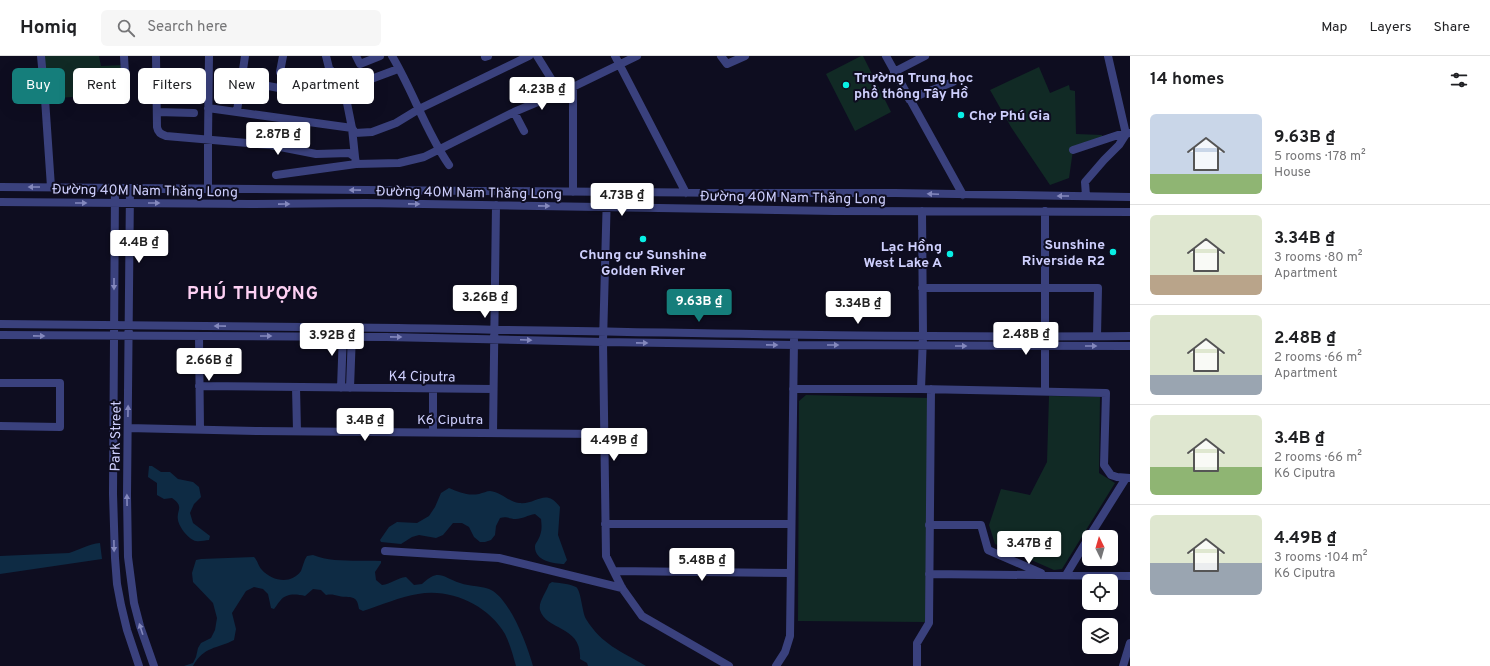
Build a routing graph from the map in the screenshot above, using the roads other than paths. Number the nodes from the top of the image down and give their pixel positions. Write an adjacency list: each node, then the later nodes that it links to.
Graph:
1 (41, 56): 51 (street)
2 (124, 56): 22 (street)
3 (156, 56): 38 (street)
4 (209, 56): 35 (street)
5 (245, 56): 23 (street)
6 (283, 56): 24 (street)
7 (326, 56): 25 (street)
8 (356, 56): 9 (street)
9 (380, 56)
10 (392, 56): 26 (street)
11 (529, 56): 20 (street)
12 (537, 56): 31 (street)
13 (614, 56): 21 (street)
14 (637, 56): 21 (street)
15 (721, 56): 16 (street)
16 (746, 56)
17 (886, 56): 27 (street)
18 (925, 56): 27 (street)
19 (1108, 56): 43 (street)
20 (519, 58): 36 (street)
21 (619, 64): 30 (street); 57 (street)
22 (125, 68)
23 (243, 68)
24 (281, 68)
25 (329, 68)
26 (398, 69): 28 (street); 36 (street)
27 (894, 72): 32 (street)
28 (374, 78)
29 (953, 82): 32 (street)
30 (573, 87): 31 (street); 55 (street)
31 (560, 93): 39 (street)
32 (909, 99): 58 (street)
33 (238, 104): 37 (street)
34 (347, 104): 41 (street)
35 (208, 108): 37 (street); 44 (street)
36 (419, 109): 41 (street); 45 (street)
37 (237, 111): 41 (street)
38 (157, 112): 40 (street); 44 (street)
39 (514, 112): 42 (street); 45 (street)
40 (194, 113)
41 (352, 128): 47 (street)
42 (524, 131)
43 (1128, 134): 46 (street); 60 (street)
44 (208, 139): 47 (street); 54 (street)
45 (438, 150): 47 (street); 48 (street)
46 (1072, 150)
47 (355, 161): 49 (street)
48 (449, 166)
49 (276, 175)
50 (0, 187): 51 (street, Đường 40M Nam Thăng Long, one-way to 50)
51 (51, 187): 52 (street, Đường 40M Nam Thăng Long)
52 (115, 188): 53 (street, Đường 40M Nam Thăng Long); 63 (street, Park Street)
53 (130, 188): 54 (street, Đường 40M Nam Thăng Long); 64 (street, Park Street)
54 (208, 188): 55 (street, Đường 40M Nam Thăng Long, one-way to 54)
55 (573, 192): 56 (street, Đường 40M Nam Thăng Long)
56 (607, 192): 57 (street, Đường 40M Nam Thăng Long); 66 (street)
57 (686, 193): 58 (street, Đường 40M Nam Thăng Long, one-way to 57)
58 (963, 195): 59 (street, Đường 40M Nam Thăng Long)
59 (1005, 195): 60 (street, Đường 40M Nam Thăng Long, one-way to 59); 68 (street)
60 (1086, 196): 61 (street, Đường 40M Nam Thăng Long)
61 (1130, 196)
62 (0, 202): 63 (street, Đường 40M Nam Thăng Long, one-way to 63)
63 (115, 203): 64 (street, Đường 40M Nam Thăng Long); 74 (street, Park Street, one-way to 74)
64 (130, 203): 65 (street, Đường 40M Nam Thăng Long, one-way to 65); 75 (street, Park Street)
65 (496, 205): 66 (street, Đường 40M Nam Thăng Long, one-way to 66); 78 (street)
66 (607, 207): 67 (street, Đường 40M Nam Thăng Long); 79 (street)
67 (922, 211): 68 (street, Đường 40M Nam Thăng Long); 71 (street)
68 (1005, 211): 69 (street, Đường 40M Nam Thăng Long)
69 (1045, 211): 70 (street, Đường 40M Nam Thăng Long); 72 (street)
70 (1130, 212)
71 (922, 288): 72 (street); 86 (street)
72 (1045, 288): 87 (street); 90 (street)
73 (0, 324): 74 (street)
74 (114, 325): 75 (street); 82 (street, Park Street)
75 (129, 325): 76 (street, one-way to 75); 89 (street, Park Street)
76 (343, 327): 77 (street); 84 (street)
77 (352, 327): 78 (street); 85 (street)
78 (495, 330): 79 (street); 91 (street)
79 (603, 332): 81 (street); 92 (street)
80 (0, 335): 82 (street, one-way to 82)
81 (794, 335): 86 (street); 93 (street)
82 (115, 336): 89 (street); 97 (street, Park Street)
83 (199, 336): 84 (street, one-way to 84); 89 (street); 100 (street)
84 (343, 336): 85 (street); 102 (street)
85 (352, 336): 91 (street, one-way to 91); 103 (street)
86 (922, 336): 90 (street); 94 (street)
87 (1097, 336): 88 (street); 90 (street)
88 (1130, 336)
89 (128, 337): 98 (street, Park Street)
90 (1045, 337): 95 (street)
91 (495, 339): 92 (street, one-way to 92); 105 (street)
92 (603, 342): 93 (street, one-way to 93); 116 (street)
93 (794, 345): 94 (street, one-way to 94); 106 (street)
94 (922, 346): 95 (street, one-way to 95); 107 (street)
95 (1045, 346): 96 (street, one-way to 96); 109 (street)
96 (1130, 346)
97 (115, 372): 98 (street); 132 (street, Park Street, one-way to 132)
98 (128, 372): 111 (street, Park Street, one-way to 98)
99 (0, 383): 110 (street)
100 (199, 386): 101 (street, K4 Ciputra); 112 (street)
101 (296, 387): 102 (street, K4 Ciputra); 113 (street)
102 (341, 388): 103 (street, K4 Ciputra)
103 (350, 388): 104 (street, K4 Ciputra)
104 (433, 389): 105 (street, K4 Ciputra); 114 (street)
105 (493, 389): 115 (street)
106 (793, 389): 107 (street); 119 (street)
107 (921, 389): 108 (street)
108 (931, 389): 109 (street); 120 (street)
109 (1045, 391): 117 (street)
110 (0, 426)
111 (128, 428): 112 (street, K6 Ciputra); 133 (street, Park Street, one-way to 111)
112 (200, 429): 113 (street, K6 Ciputra)
113 (297, 431): 114 (street, K6 Ciputra)
114 (433, 432): 115 (street, K6 Ciputra)
115 (493, 433): 116 (street, K6 Ciputra)
116 (604, 434): 118 (street)
117 (1128, 478): 121 (street)
118 (605, 524): 119 (street); 124 (street)
119 (791, 524): 125 (street)
120 (929, 525): 126 (street); 127 (street)
121 (1094, 530)
122 (1082, 549): 128 (street)
123 (385, 551): 130 (street)
124 (614, 571): 125 (street); 130 (street)
125 (790, 573): 135 (street)
126 (929, 574): 127 (street); 136 (street)
127 (1044, 575): 128 (street)
128 (1066, 575): 129 (street)
129 (1130, 576)
130 (622, 588): 134 (street)
131 (1130, 643): 137 (street)
132 (139, 666)
133 (154, 666)
134 (730, 666)
135 (776, 666)
136 (917, 666)
137 (1123, 666)

